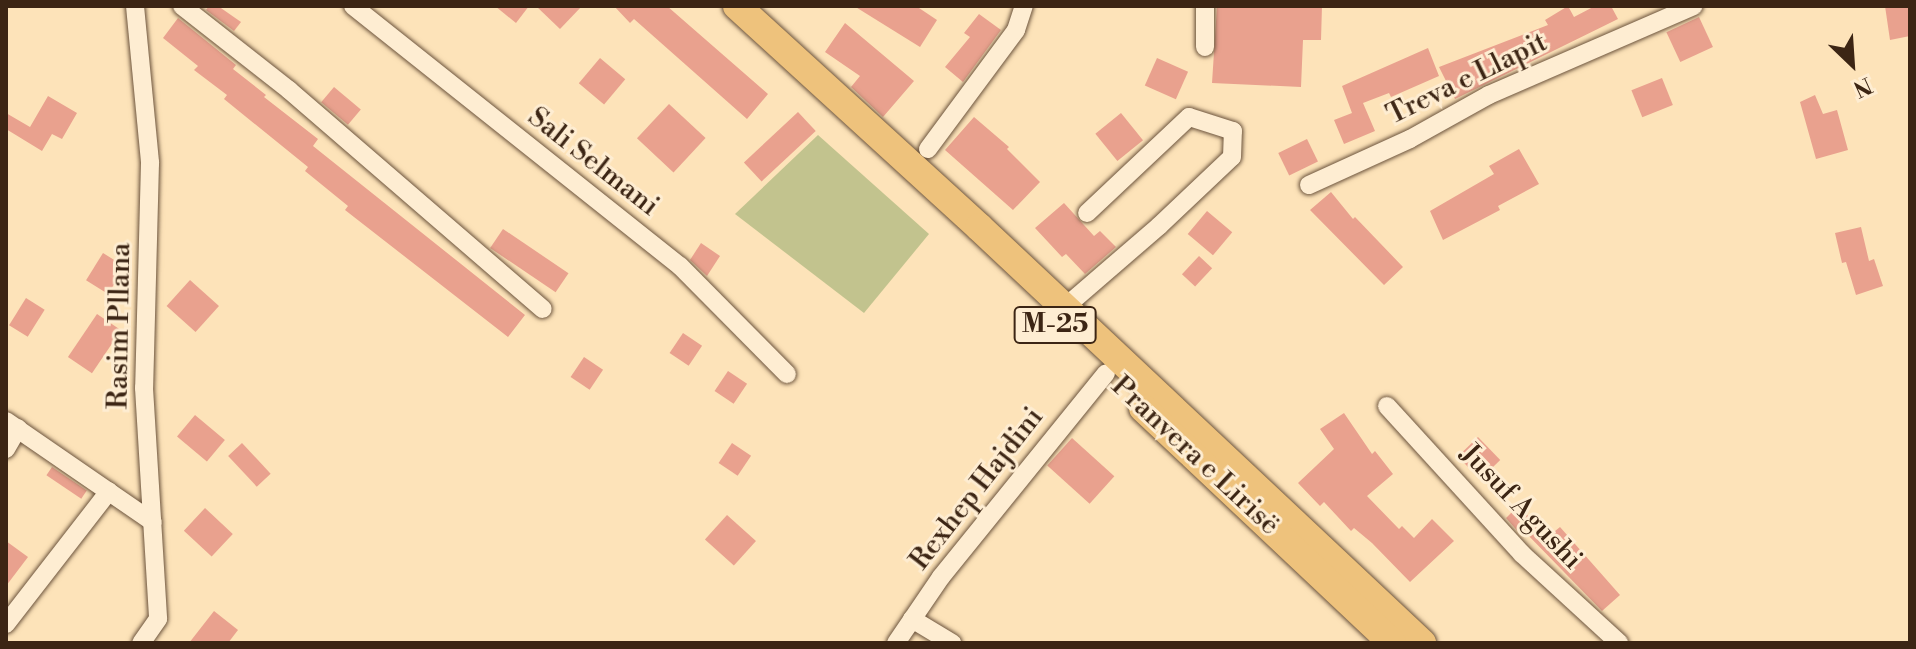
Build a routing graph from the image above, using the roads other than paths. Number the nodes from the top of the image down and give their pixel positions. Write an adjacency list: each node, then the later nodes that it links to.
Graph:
1 (182, 6): 14 (street)
2 (353, 6): 16 (street, Sali Selmani)
3 (718, 6): 15 (main road, Pranvera e Lirisë / M-25)
4 (737, 6): 13 (main road, Pranvera e Lirisë)
5 (1024, 6): 10 (street)
6 (1205, 6): 9 (street)
7 (1694, 6): 11 (street, Treva e Llapit)
8 (132, 7): 21 (street, Rasim Pllana)
9 (1205, 47)
10 (928, 149)
11 (1309, 185)
12 (1087, 213): 13 (street)
13 (1064, 308): 28 (main road, Pranvera e Lirisë)
14 (543, 309)
15 (1106, 373): 22 (street, Rexhep Hajdini); 27 (main road, Pranvera e Lirisë / M-25)
16 (787, 374)
17 (1387, 406): 29 (street, Jusuf Agushi)
18 (12, 425): 19 (street); 20 (street)
19 (6, 449)
20 (109, 491): 21 (street); 23 (street)
21 (153, 522): 24 (street, Rasim Pllana)
22 (912, 619): 25 (street, Rexhep Hajdini); 26 (street)
23 (6, 624)
24 (141, 643)
25 (896, 643)
26 (952, 643)
27 (1392, 643)
28 (1422, 643)
29 (1619, 643)

